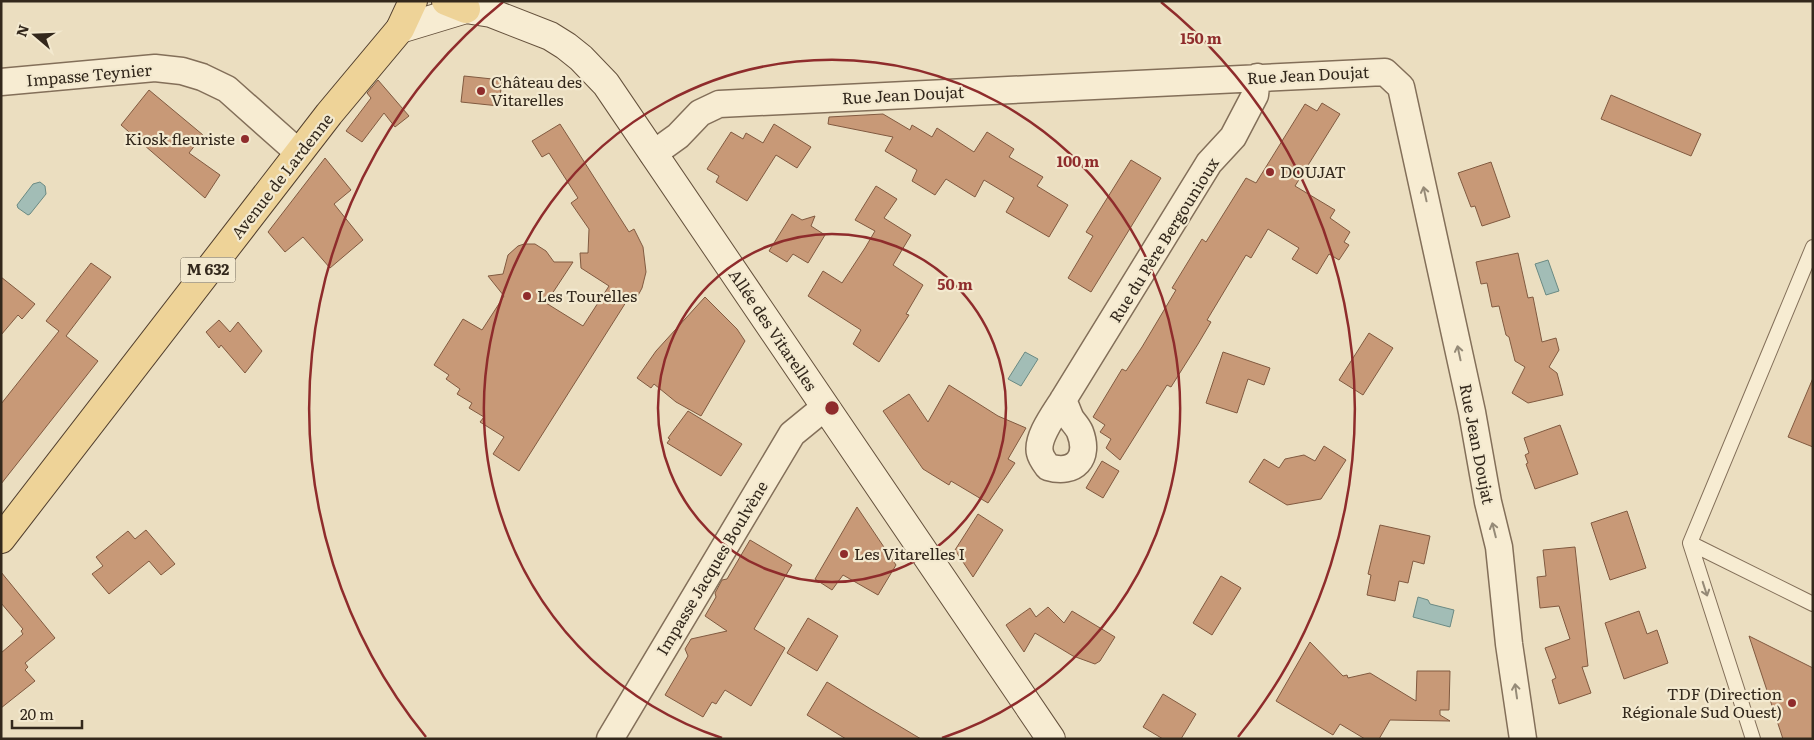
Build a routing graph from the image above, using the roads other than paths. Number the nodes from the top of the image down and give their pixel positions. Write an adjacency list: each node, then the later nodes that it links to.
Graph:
1 (413, 1): 3 (main road, Avenue de Lardenne)
2 (471, 6): 3 (main road, Allée des Vitarelles); 7 (main road, Allée des Vitarelles)
3 (400, 29): 6 (main road, Avenue de Lardenne / M 632)
4 (1256, 78): 7 (street, Rue Jean Doujat); 9 (street, Rue du Père Bergounioux); 16 (street, Rue Jean Doujat, one-way to 4)
5 (1, 82): 6 (street, Impasse Teynier)
6 (299, 153): 11 (main road, Avenue de Lardenne / M 632)
7 (653, 154): 10 (main road, Allée des Vitarelles)
8 (1813, 246): 12 (lane)
9 (1063, 400)
10 (825, 407): 14 (street, Impasse Jacques Boulvène); 15 (main road, Allée des Vitarelles)
11 (1, 539)
12 (1690, 543): 13 (lane); 17 (lane, one-way to 17)
13 (1813, 604)
14 (610, 739)
15 (1051, 739)
16 (1523, 739)
17 (1753, 739)

